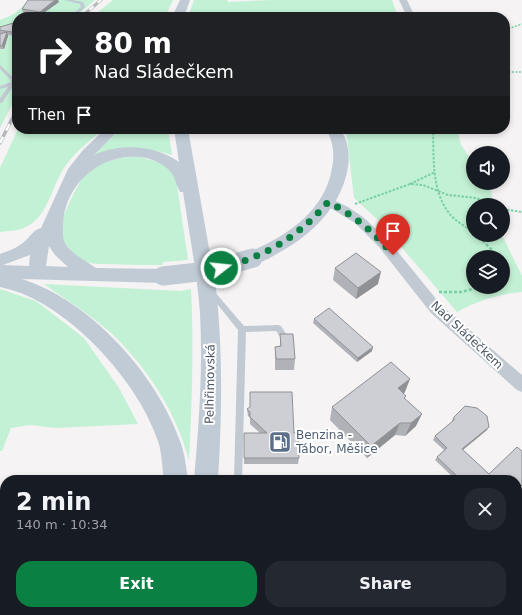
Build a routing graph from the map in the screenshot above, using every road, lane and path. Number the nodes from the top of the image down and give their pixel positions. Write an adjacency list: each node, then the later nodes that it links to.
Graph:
1 (66, 0): 4 (lane)
2 (403, 0): 7 (street)
3 (184, 1): 5 (main road); 6 (main road)
4 (78, 12)
5 (180, 12)
6 (183, 12)
7 (409, 12)
8 (522, 24): 9 (path)
9 (510, 28)
10 (0, 66): 13 (lane)
11 (510, 72): 12 (path)
12 (522, 72)
13 (12, 79)
14 (12, 82): 16 (lane)
15 (12, 85): 17 (lane)
16 (0, 88)
17 (0, 102)
18 (108, 134): 24 (main road)
19 (182, 134): 30 (main road)
20 (335, 134): 27 (main road)
21 (433, 134): 22 (path)
22 (435, 172): 23 (path); 25 (path)
23 (410, 184): 25 (path); 28 (path)
24 (68, 188): 30 (main road); 32 (main road)
25 (439, 192): 26 (path); 33 (path)
26 (476, 198)
27 (328, 202): 28 (street, Nad Sládečkem); 39 (main road, bridge)
28 (344, 210): 42 (street, Nad Sládečkem)
29 (510, 210): 31 (path)
30 (195, 212): 41 (main road, Pelhřimovská)
31 (522, 212)
32 (55, 216): 36 (main road); 38 (main road); 39 (main road)
33 (466, 226)
34 (484, 242): 35 (path)
35 (492, 250)
36 (0, 260)
37 (0, 272): 38 (main road)
38 (37, 273): 39 (main road)
39 (94, 275)
40 (0, 280): 47 (main road)
41 (207, 288): 44 (lane); 48 (main road, Pelhřimovská)
42 (420, 288): 43 (path); 46 (street, Nad Sládečkem)
43 (466, 290)
44 (242, 329): 45 (lane); 49 (lane)
45 (286, 338)
46 (522, 385)
47 (175, 475)
48 (206, 475)
49 (238, 475)

